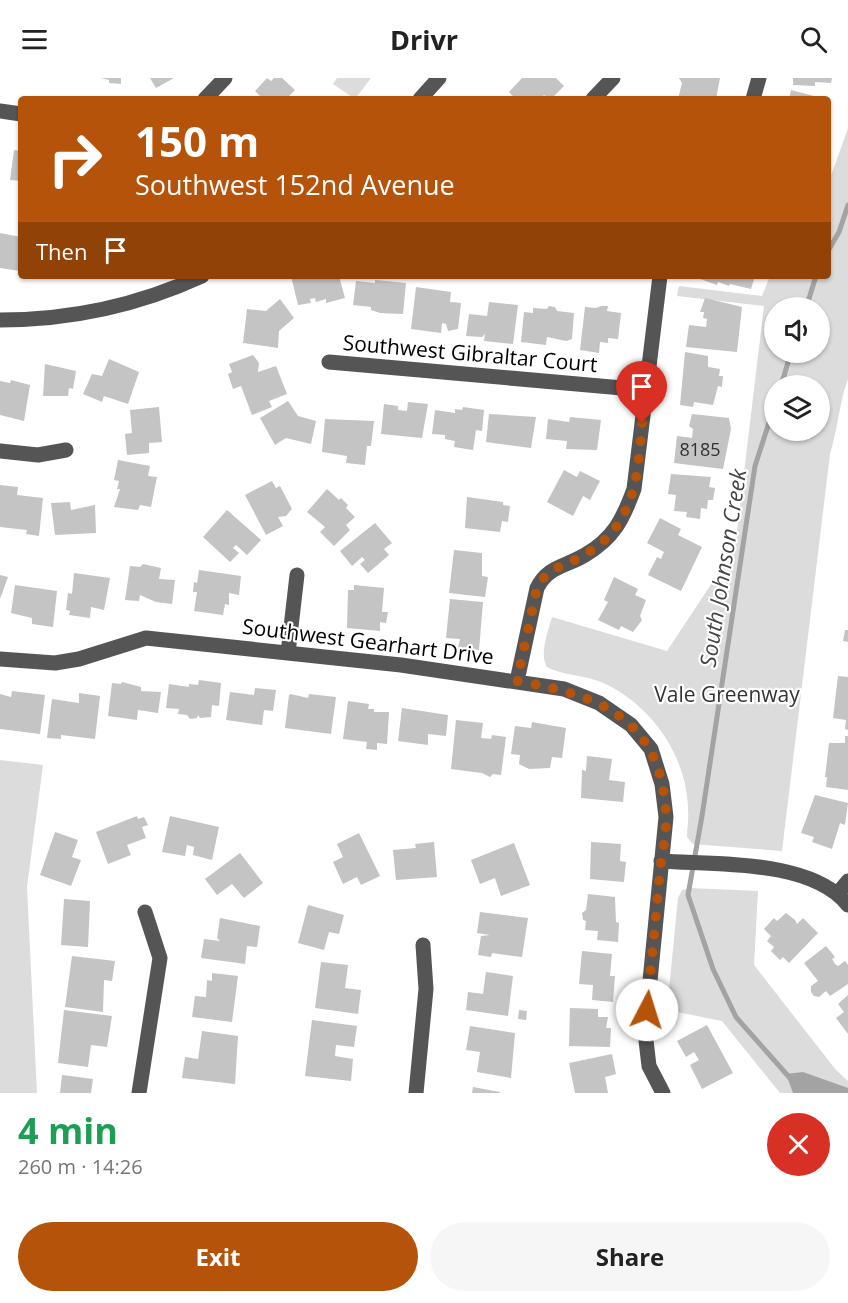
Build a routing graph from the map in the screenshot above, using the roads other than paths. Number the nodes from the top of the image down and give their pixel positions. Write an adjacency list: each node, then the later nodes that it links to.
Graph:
1 (225, 78): 5 (street)
2 (439, 78): 6 (street)
3 (613, 78): 7 (street)
4 (759, 78): 8 (street)
5 (207, 96)
6 (423, 96)
7 (596, 96)
8 (754, 96)
9 (0, 111): 10 (street)
10 (18, 114)
11 (194, 279): 13 (street)
12 (660, 279): 15 (street)
13 (0, 320)
14 (328, 362): 15 (street, Southwest Gibraltar Court)
15 (645, 390): 21 (street)
16 (66, 450): 17 (street)
17 (0, 451)
18 (297, 575): 19 (street)
19 (288, 653): 20 (street, Southwest Gearhart Drive); 21 (street, Southwest Gearhart Drive)
20 (0, 659)
21 (517, 681): 22 (street, Southwest Gearhart Drive)
22 (661, 861): 23 (street); 28 (street, Southwest Gearhart Drive)
23 (845, 893)
24 (145, 912): 26 (street)
25 (423, 945): 27 (street)
26 (139, 1093)
27 (416, 1093)
28 (663, 1093)

